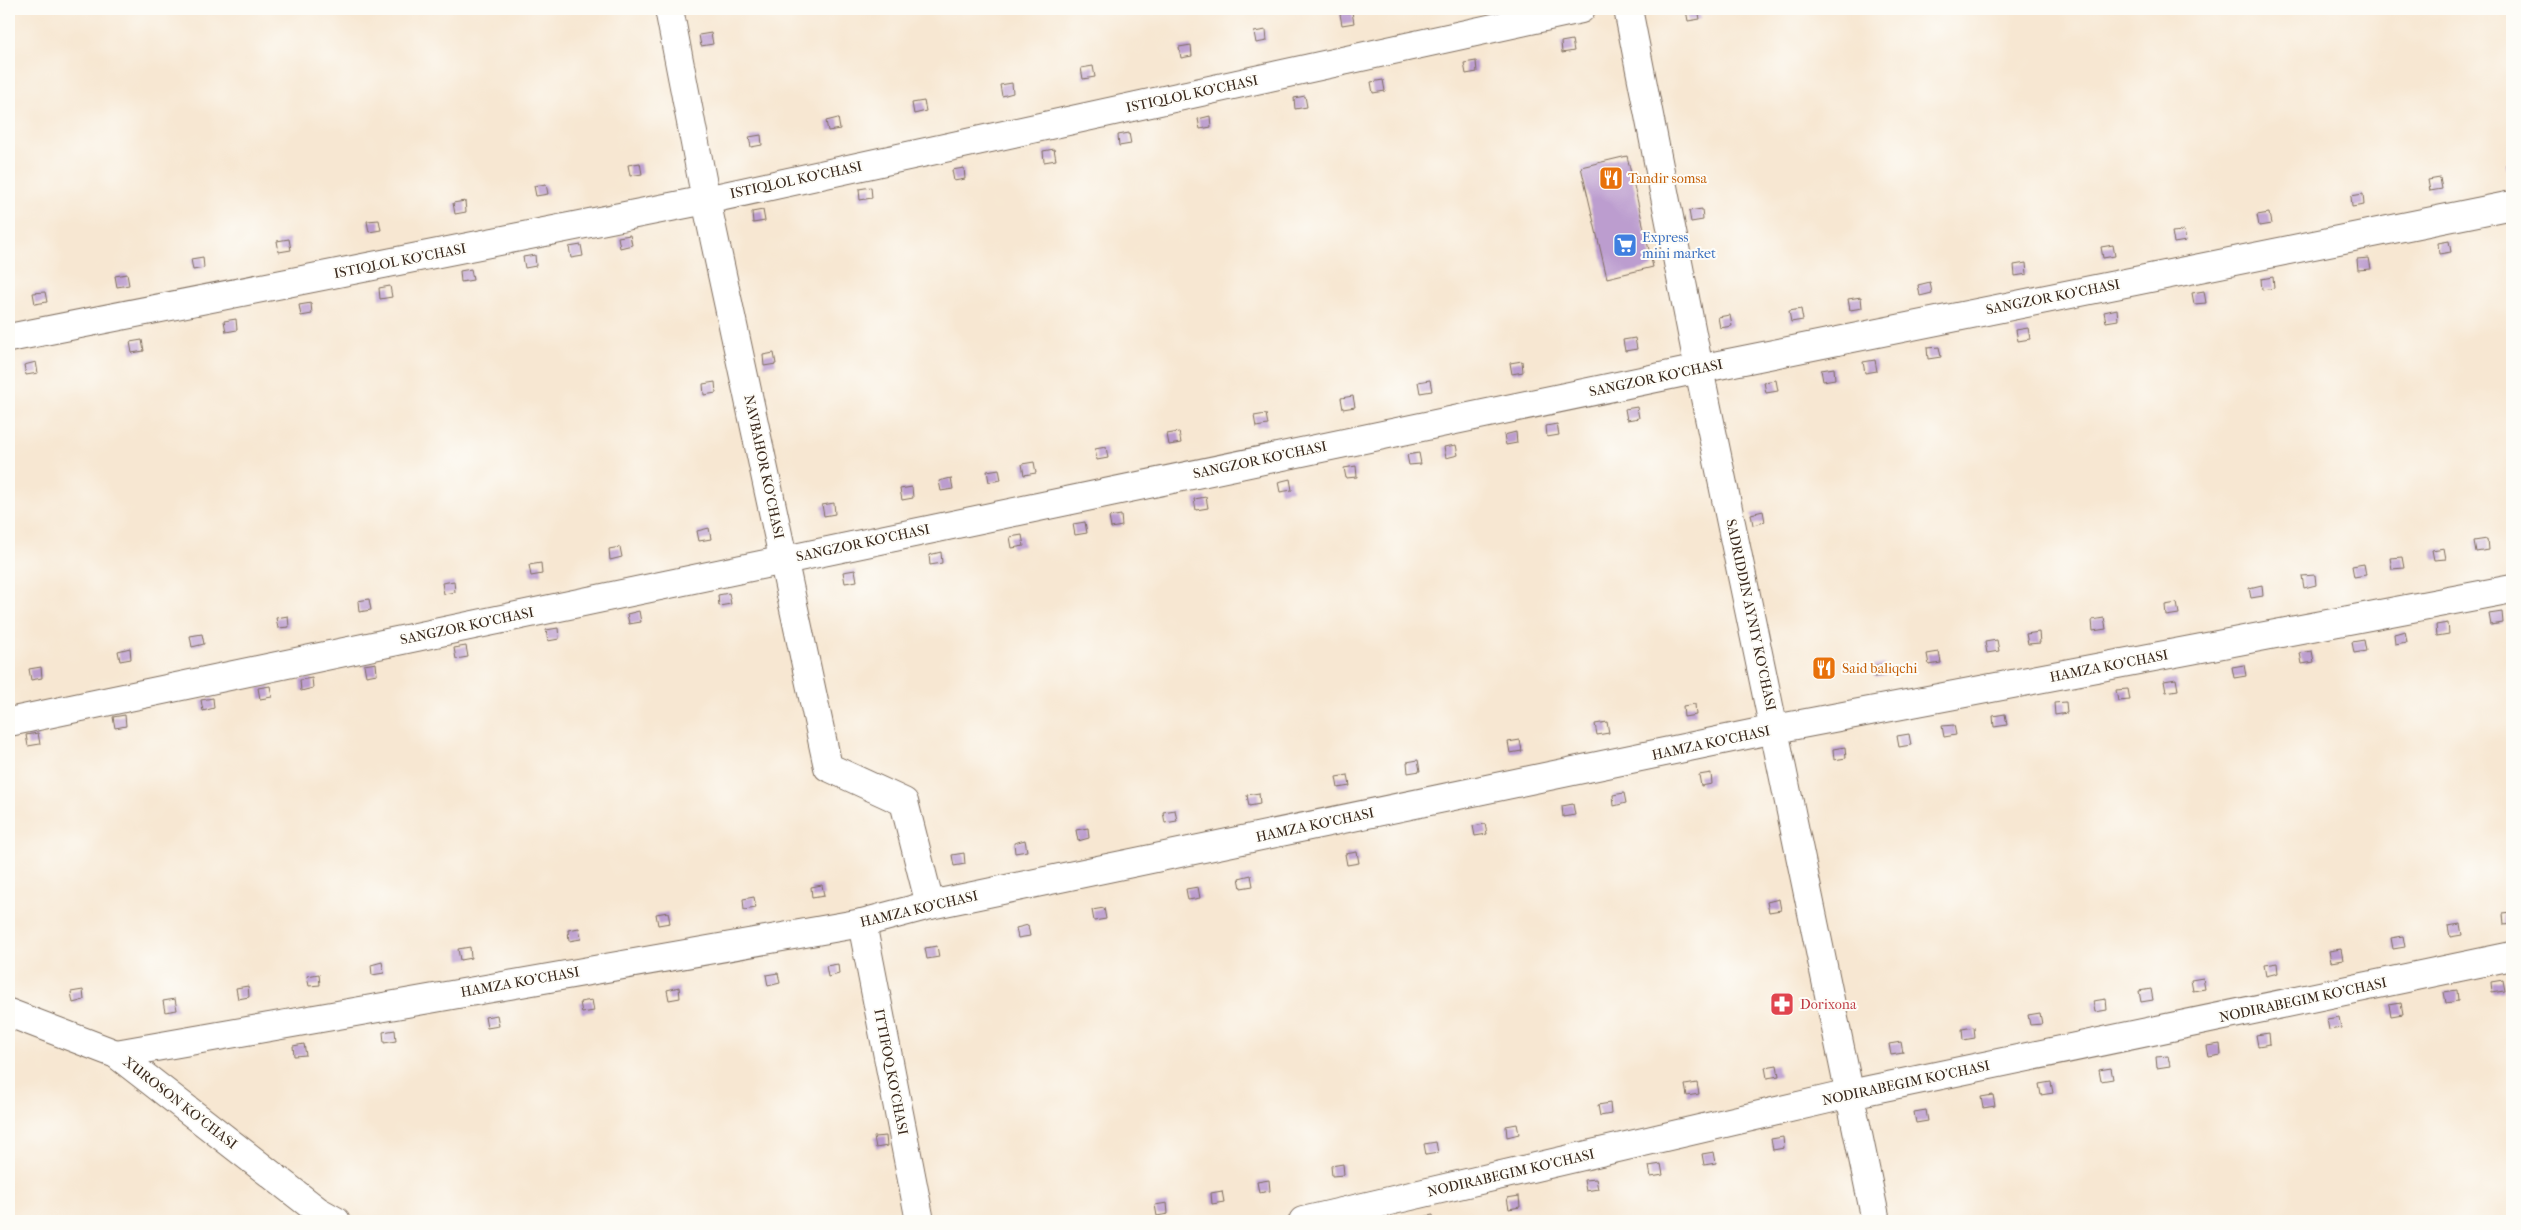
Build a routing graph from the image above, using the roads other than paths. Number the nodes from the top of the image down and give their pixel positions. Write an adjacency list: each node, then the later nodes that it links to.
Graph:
1 (669, 9): 4 (street, NAVBAHOR KO'CHASI)
2 (1582, 9): 4 (street, ISTIQLOL KO'CHASI)
3 (1628, 9): 7 (street, SADRIDDIN AYNIY KO'CHASI)
4 (706, 200): 6 (street, ISTIQLOL KO'CHASI); 8 (street, NAVBAHOR KO'CHASI)
5 (2512, 205): 7 (street, SANGZOR KO'CHASI)
6 (9, 338)
7 (1699, 369): 8 (street, SANGZOR KO'CHASI); 11 (street, SADRIDDIN AYNIY KO'CHASI)
8 (784, 559): 10 (street, SANGZOR KO'CHASI); 12 (street, NAVBAHOR KO'CHASI)
9 (2512, 589): 11 (street, HAMZA KO'CHASI)
10 (9, 722)
11 (1775, 729): 12 (street, HAMZA KO'CHASI); 17 (street, SADRIDDIN AYNIY KO'CHASI)
12 (930, 905): 13 (street, HAMZA KO'CHASI)
13 (862, 923): 16 (street, HAMZA KO'CHASI); 19 (street, ITTIFOQ KO'CHASI)
14 (2512, 956): 17 (street, NODIRABEGIM KO'CHASI)
15 (9, 1013): 16 (street, XUROSON KO'CHASI)
16 (116, 1054): 18 (street, XUROSON KO'CHASI)
17 (1850, 1094): 20 (street, NODIRABEGIM KO'CHASI); 21 (street, SADRIDDIN AYNIY KO'CHASI)
18 (324, 1218)
19 (920, 1221)
20 (1303, 1221)
21 (1876, 1221)

